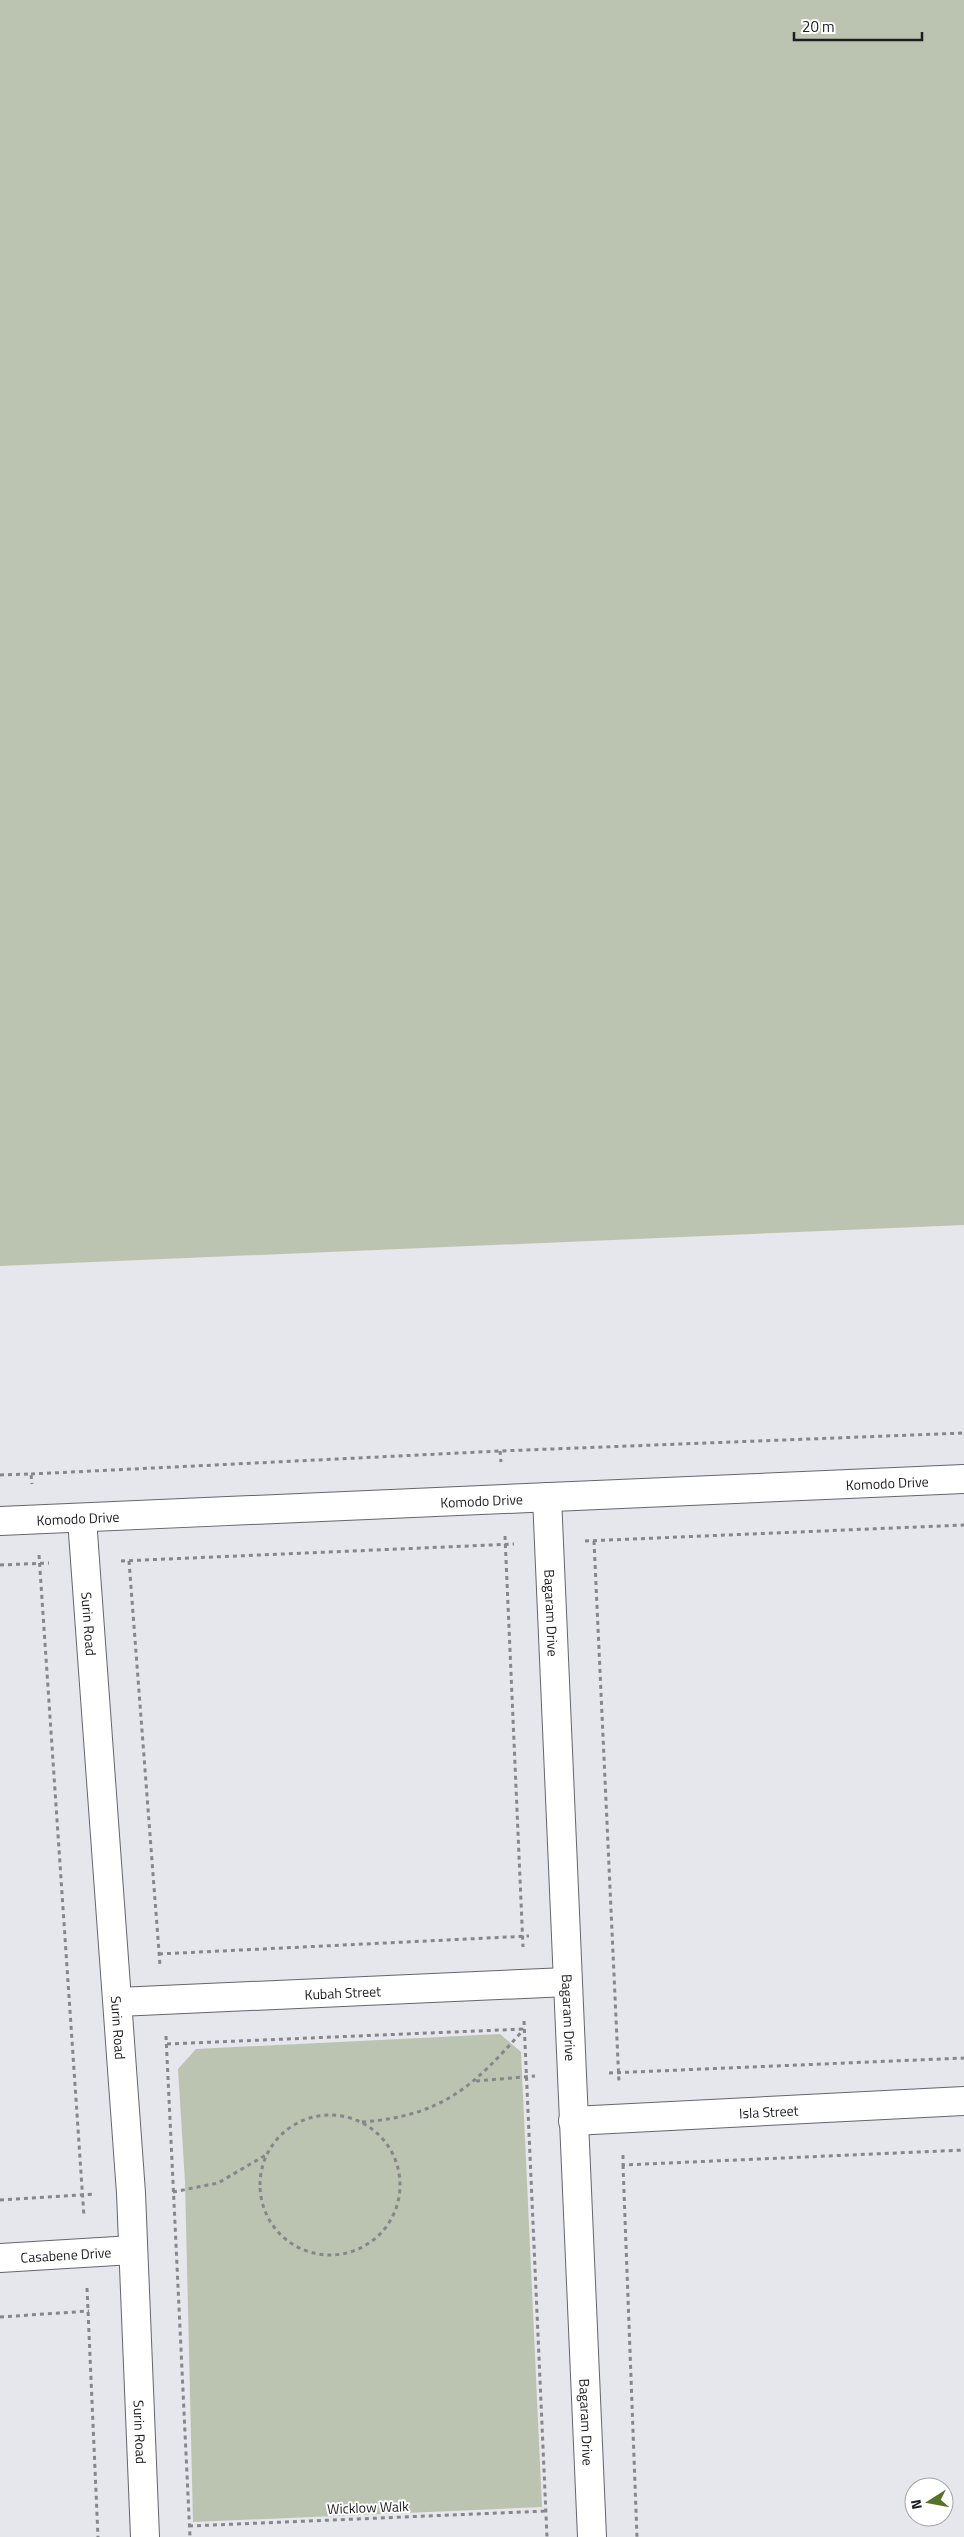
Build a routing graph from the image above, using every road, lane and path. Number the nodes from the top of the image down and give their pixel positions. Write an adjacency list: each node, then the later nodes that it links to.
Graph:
1 (964, 1434): 2 (path)
2 (500, 1450): 3 (path); 7 (path)
3 (31, 1474): 4 (path); 9 (path)
4 (0, 1475)
5 (964, 1479): 6 (street, Komodo Drive)
6 (547, 1497): 7 (street, Komodo Drive); 13 (street, Bagaram Drive)
7 (503, 1500): 8 (street, Komodo Drive); 14 (path)
8 (82, 1519): 9 (street, Komodo Drive); 17 (street, Surin Road)
9 (34, 1520): 10 (street, Komodo Drive); 16 (path)
10 (0, 1522)
11 (964, 1525): 12 (path)
12 (594, 1541): 13 (path); 19 (path)
13 (548, 1543): 14 (path); 20 (street, Bagaram Drive)
14 (505, 1544): 15 (path); 21 (path)
15 (129, 1561): 17 (path); 22 (path)
16 (40, 1563): 17 (path); 18 (path); 43 (path)
17 (85, 1564): 26 (street, Surin Road)
18 (0, 1565)
19 (612, 1933): 20 (path); 30 (path)
20 (565, 1935): 21 (path); 23 (street, Bagaram Drive)
21 (522, 1936): 22 (path); 24 (path)
22 (159, 1954): 25 (path)
23 (567, 1982): 24 (street, Kubah Street); 31 (street, Bagaram Drive)
24 (524, 1983): 25 (street, Kubah Street); 27 (path)
25 (164, 2000): 26 (street, Kubah Street); 28 (path)
26 (118, 2002): 42 (street, Surin Road)
27 (524, 2029): 28 (path); 32 (path); 33 (path)
28 (167, 2044): 41 (path)
29 (964, 2058): 30 (path)
30 (619, 2073): 31 (path); 35 (path)
31 (571, 2075): 32 (path); 36 (street, Bagaram Drive)
32 (528, 2076): 33 (path); 50 (path)
33 (476, 2080): 37 (path)
34 (964, 2102): 35 (street, Isla Street)
35 (622, 2118): 36 (street, Isla Street); 40 (path)
36 (573, 2120): 56 (street, Bagaram Drive)
37 (361, 2122): 39 (path); 39 (path)
38 (964, 2150): 40 (path)
39 (266, 2154): 41 (path)
40 (623, 2165): 57 (path)
41 (174, 2192): 51 (path)
42 (131, 2193): 43 (path); 45 (street, Surin Road)
43 (83, 2194): 44 (path); 46 (path)
44 (0, 2200)
45 (133, 2250): 46 (street, Casabene Drive); 53 (street, Surin Road)
46 (85, 2253): 47 (street, Casabene Drive); 48 (path)
47 (0, 2258)
48 (89, 2311): 49 (path); 52 (path)
49 (0, 2317)
50 (547, 2511): 51 (path, Wicklow Walk); 55 (path)
51 (190, 2526): 54 (path)
52 (98, 2537)
53 (145, 2537)
54 (190, 2537)
55 (547, 2537)
56 (592, 2537)
57 (637, 2537)

